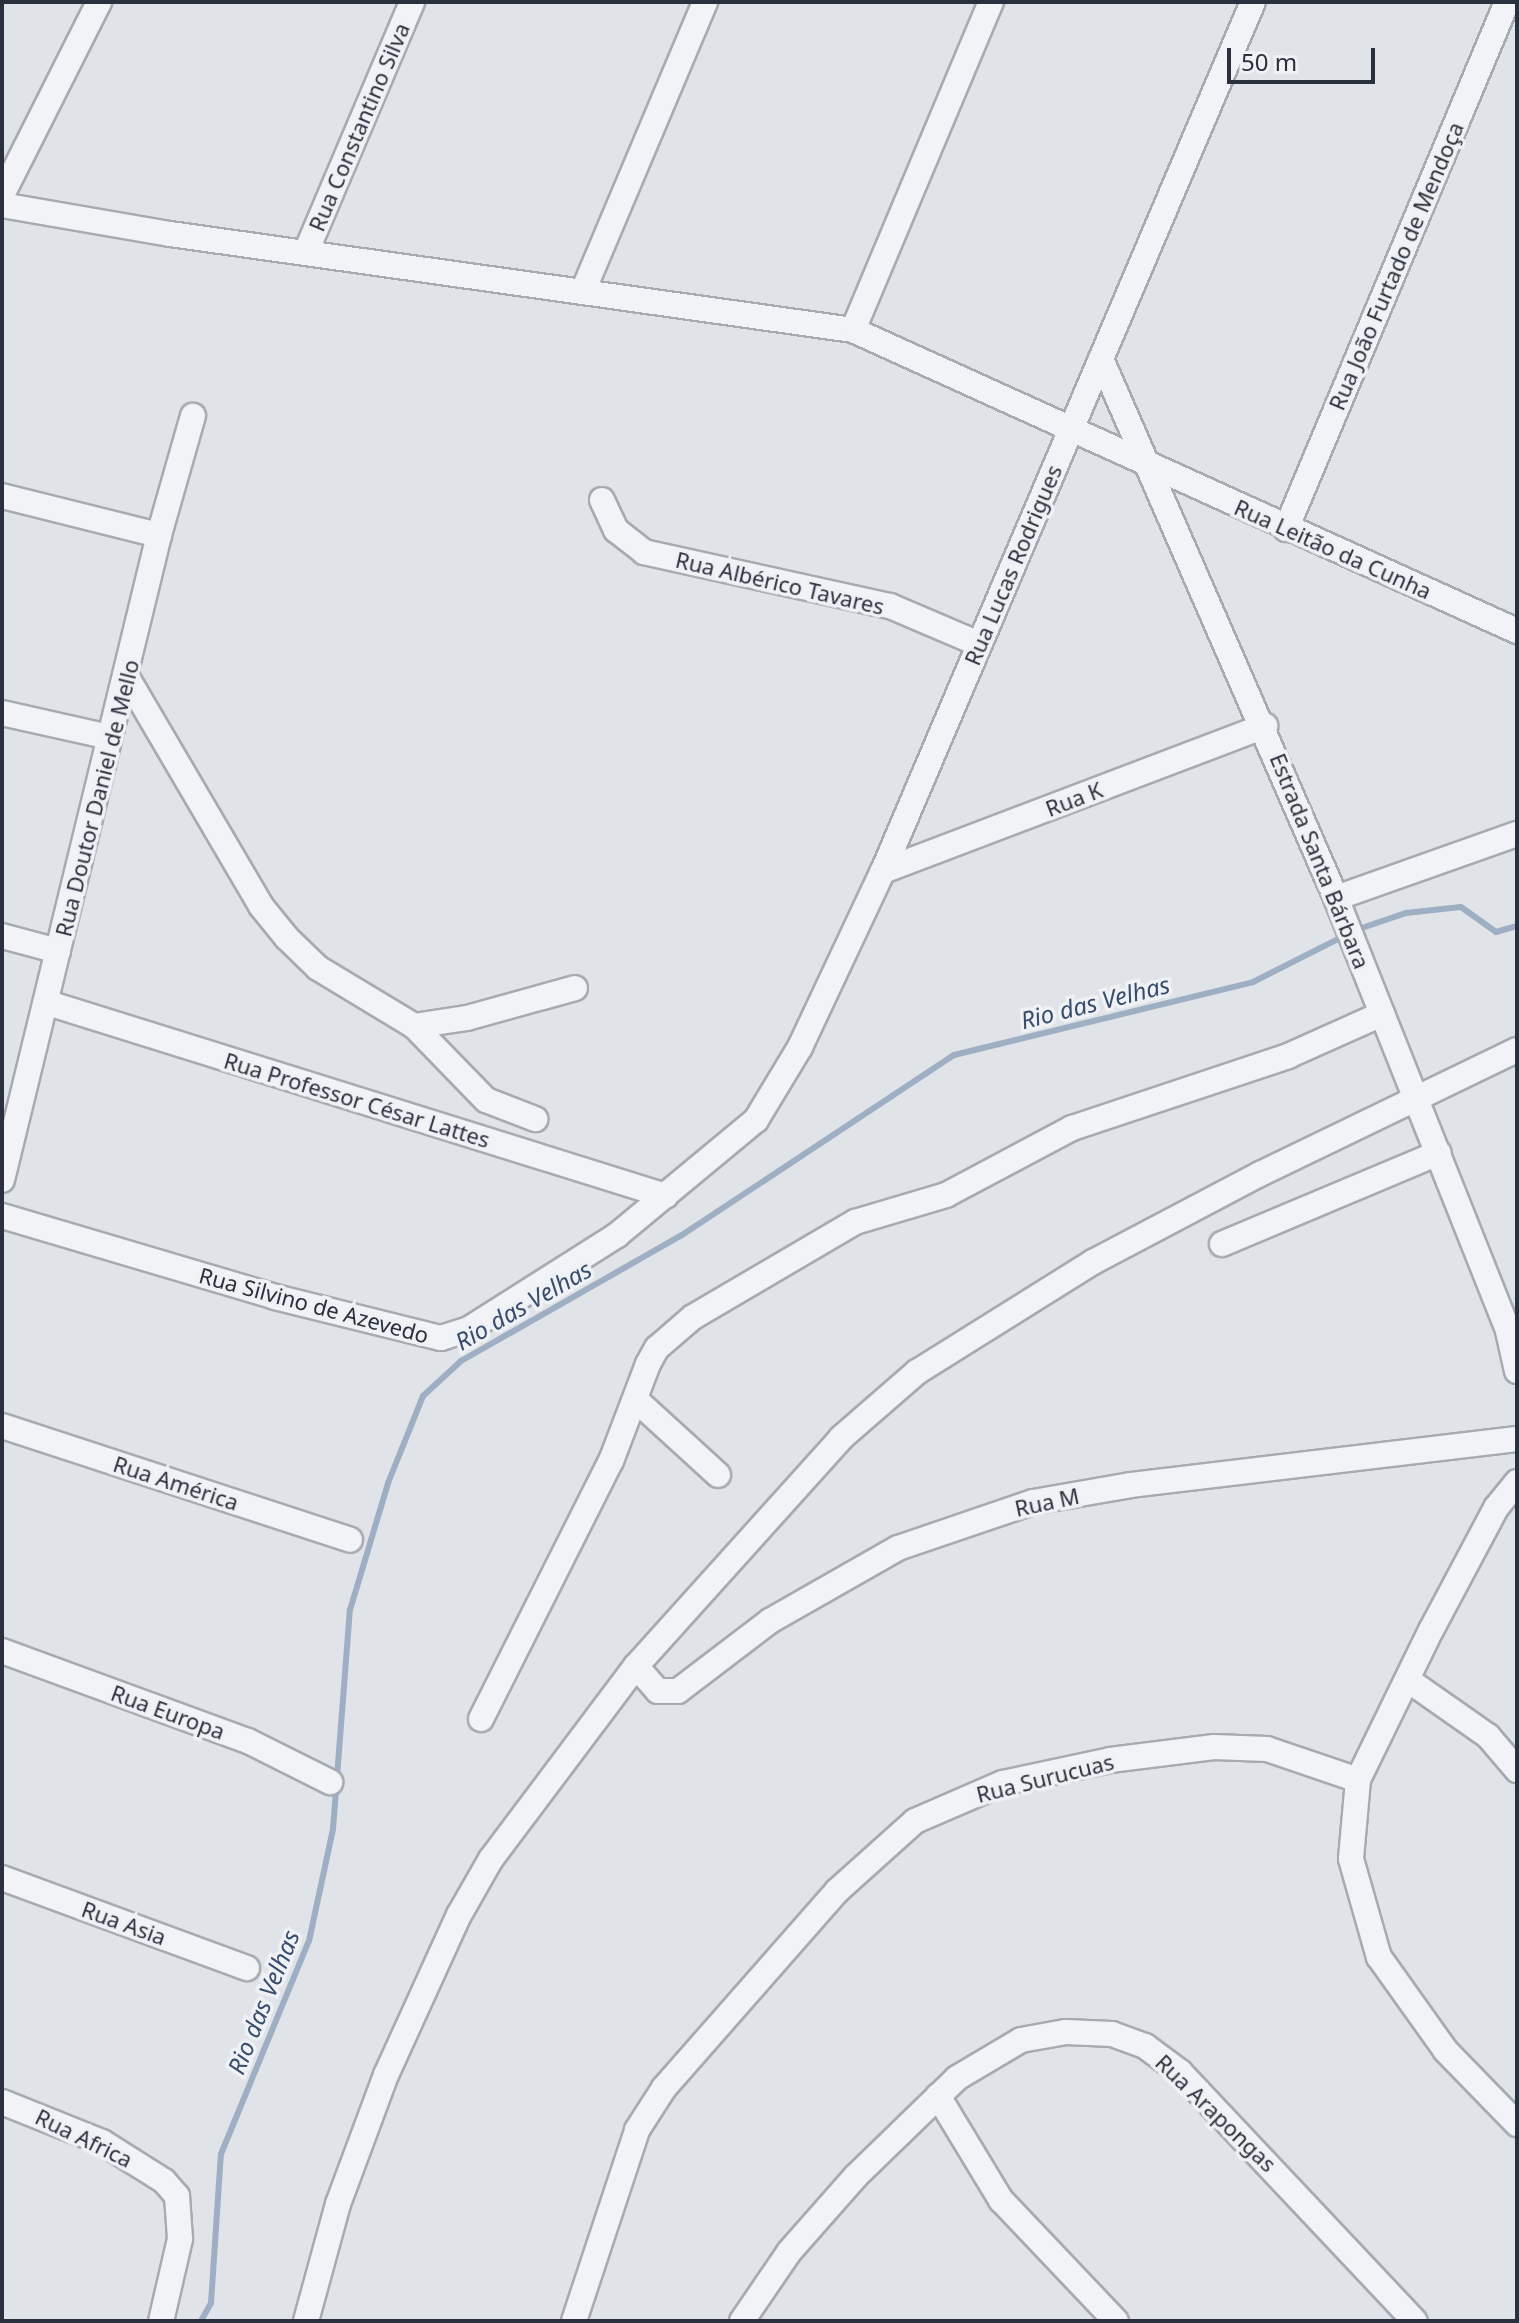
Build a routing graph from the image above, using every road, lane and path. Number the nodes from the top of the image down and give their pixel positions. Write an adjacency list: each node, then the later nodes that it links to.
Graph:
1 (99, 2): 7 (street)
2 (412, 2): 9 (street, Rua Constantino Silva)
3 (705, 2): 10 (street)
4 (991, 2): 11 (street)
5 (1253, 2): 12 (street, Rua Lucas Rodrigues)
6 (1507, 2): 18 (street, Rua João Furtado de Mendoça)
7 (2, 195)
8 (2, 205): 9 (street, Rua Leitão da Cunha)
9 (306, 252): 10 (street, Rua Leitão da Cunha)
10 (583, 291): 11 (street, Rua Leitão da Cunha)
11 (853, 330): 14 (street, Rua Leitão da Cunha)
12 (1101, 359): 14 (street, Rua Lucas Rodrigues); 15 (street, Estrada Santa Bárbara)
13 (193, 416): 19 (street, Rua Doutor Daniel de Mello)
14 (1073, 425): 15 (street, Rua Leitão da Cunha); 21 (street, Rua Lucas Rodrigues)
15 (1149, 464): 18 (street, Rua Leitão da Cunha); 24 (street, Estrada Santa Bárbara)
16 (2, 496): 19 (street)
17 (602, 500): 21 (street, Rua Albérico Tavares)
18 (1286, 529): 20 (street, Rua Leitão da Cunha)
19 (159, 535): 22 (street, Rua Doutor Daniel de Mello)
20 (1517, 631)
21 (979, 644): 27 (street, Rua Lucas Rodrigues)
22 (128, 679): 25 (street, Rua Doutor Daniel de Mello); 34 (street)
23 (2, 713): 25 (street)
24 (1265, 726): 27 (street, Rua K); 28 (street, Estrada Santa Bárbara)
25 (109, 737): 30 (street, Rua Doutor Daniel de Mello)
26 (1517, 834): 28 (street)
27 (883, 871): 38 (street, Rua Lucas Rodrigues)
28 (1338, 903): 33 (street, Estrada Santa Bárbara)
29 (2, 936): 30 (street)
30 (58, 951): 32 (street, Rua Doutor Daniel de Mello)
31 (575, 988): 34 (street)
32 (48, 1003): 40 (street, Rua Doutor Daniel de Mello); 41 (street, Rua Professor César Lattes)
33 (1382, 1014): 36 (street, Estrada Santa Bárbara); 45 (street)
34 (414, 1026): 37 (street)
35 (1517, 1050): 36 (street)
36 (1415, 1100): 39 (street, Estrada Santa Bárbara); 52 (street)
37 (535, 1119)
38 (756, 1120): 41 (street, Rua Silvino de Azevedo)
39 (1439, 1153): 43 (street); 44 (street, Estrada Santa Bárbara)
40 (4, 1164)
41 (666, 1196): 42 (street, Rua Silvino de Azevedo)
42 (2, 1216)
43 (1222, 1244)
44 (1517, 1371)
45 (636, 1400): 48 (street); 54 (street)
46 (2, 1426): 50 (street, Rua América)
47 (1517, 1439): 52 (street, Rua M)
48 (718, 1475)
49 (1517, 1482): 53 (street)
50 (350, 1540)
51 (2, 1651): 57 (street, Rua Europa)
52 (636, 1666): 64 (street)
53 (1408, 1680): 55 (street); 56 (street)
54 (481, 1719)
55 (1517, 1770)
56 (1358, 1780): 62 (street); 65 (street, Rua Surucuas)
57 (330, 1782)
58 (2, 1878): 59 (street, Rua Asia)
59 (247, 1968)
60 (938, 2096): 66 (street, Rua Arapongas); 67 (street); 68 (street, Rua Arapongas)
61 (2, 2102): 63 (street, Rua Africa)
62 (1517, 2124)
63 (161, 2321)
64 (306, 2321)
65 (574, 2321)
66 (742, 2321)
67 (1116, 2321)
68 (1415, 2321)

